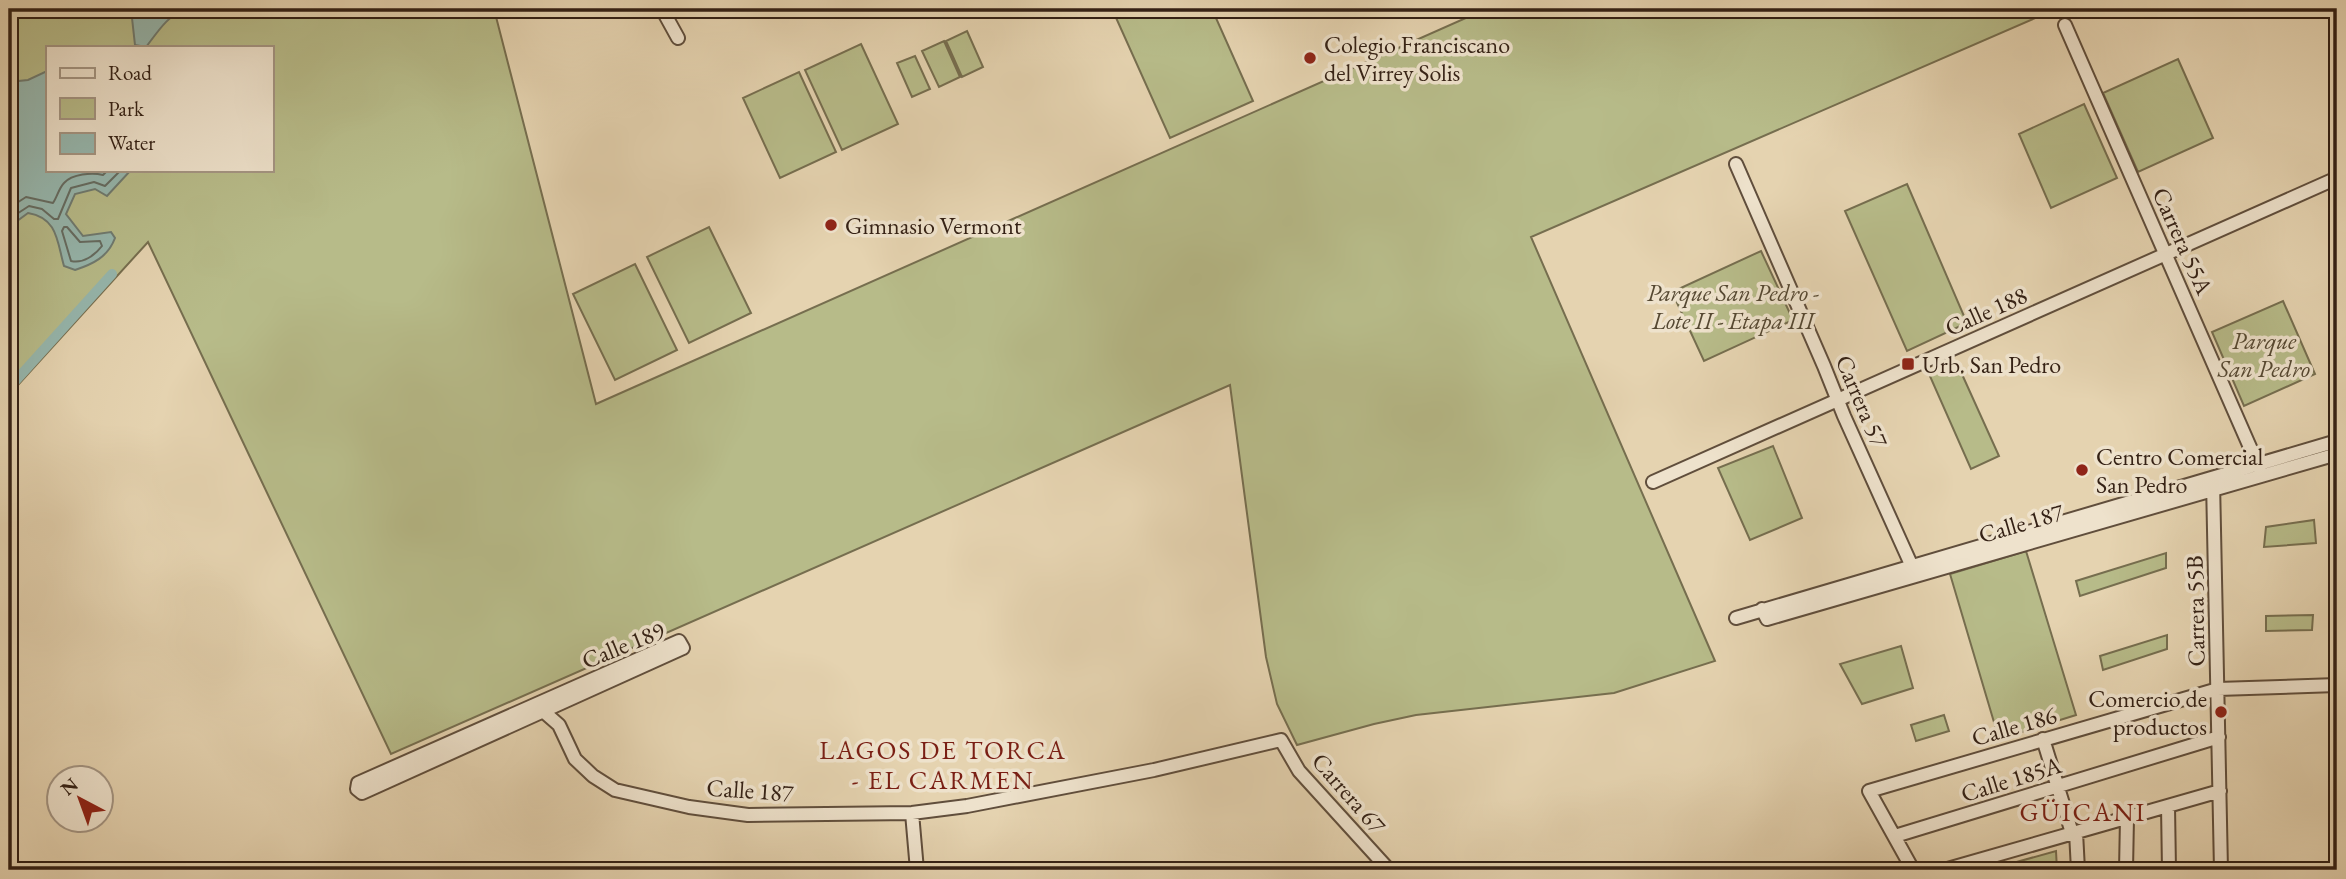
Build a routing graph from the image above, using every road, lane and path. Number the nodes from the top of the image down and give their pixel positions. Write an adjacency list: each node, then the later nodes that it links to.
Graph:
1 (662, 9): 3 (street)
2 (2065, 25): 6 (street, Carrera 55A)
3 (678, 38)
4 (1736, 164): 7 (street, Carrera 57)
5 (2337, 178): 6 (street, Calle 188)
6 (2165, 254): 7 (street, Calle 188); 10 (street, Carrera 55A)
7 (1838, 400): 11 (street, Calle 188); 13 (street, Carrera 57)
8 (2337, 441): 10 (street, Calle 187)
9 (2337, 454): 10 (street, Calle 187)
10 (2260, 470): 12 (street, Calle 187)
11 (1653, 482)
12 (2213, 483): 13 (street, Calle 187); 16 (street, Carrera 55B)
13 (1913, 571): 14 (street, Calle 187)
14 (1737, 618)
15 (2337, 685): 16 (street, Calle 186)
16 (2218, 689): 18 (street, Carrera 55B); 19 (street, Calle 186)
17 (543, 711): 17 (street, Calle 189); 24 (street, Calle 187)
18 (2219, 737): 21 (street, Calle 185A); 22 (street, Carrera 55B)
19 (2043, 739): 21 (street); 27 (street, Calle 186)
20 (1281, 740): 24 (street, Calle 187); 29 (street, Carrera 67)
21 (2058, 786): 26 (street); 27 (street, Calle 185A)
22 (2220, 791): 23 (street); 35 (street, Carrera 55B)
23 (2168, 806): 25 (street); 34 (street)
24 (912, 813): 28 (street)
25 (2127, 818): 26 (street); 33 (street)
26 (2074, 833): 31 (street); 32 (street)
27 (1895, 836): 30 (street)
28 (916, 870)
29 (1389, 870)
30 (1913, 870)
31 (1944, 870)
32 (2078, 870)
33 (2126, 870)
34 (2169, 870)
35 (2221, 870)

